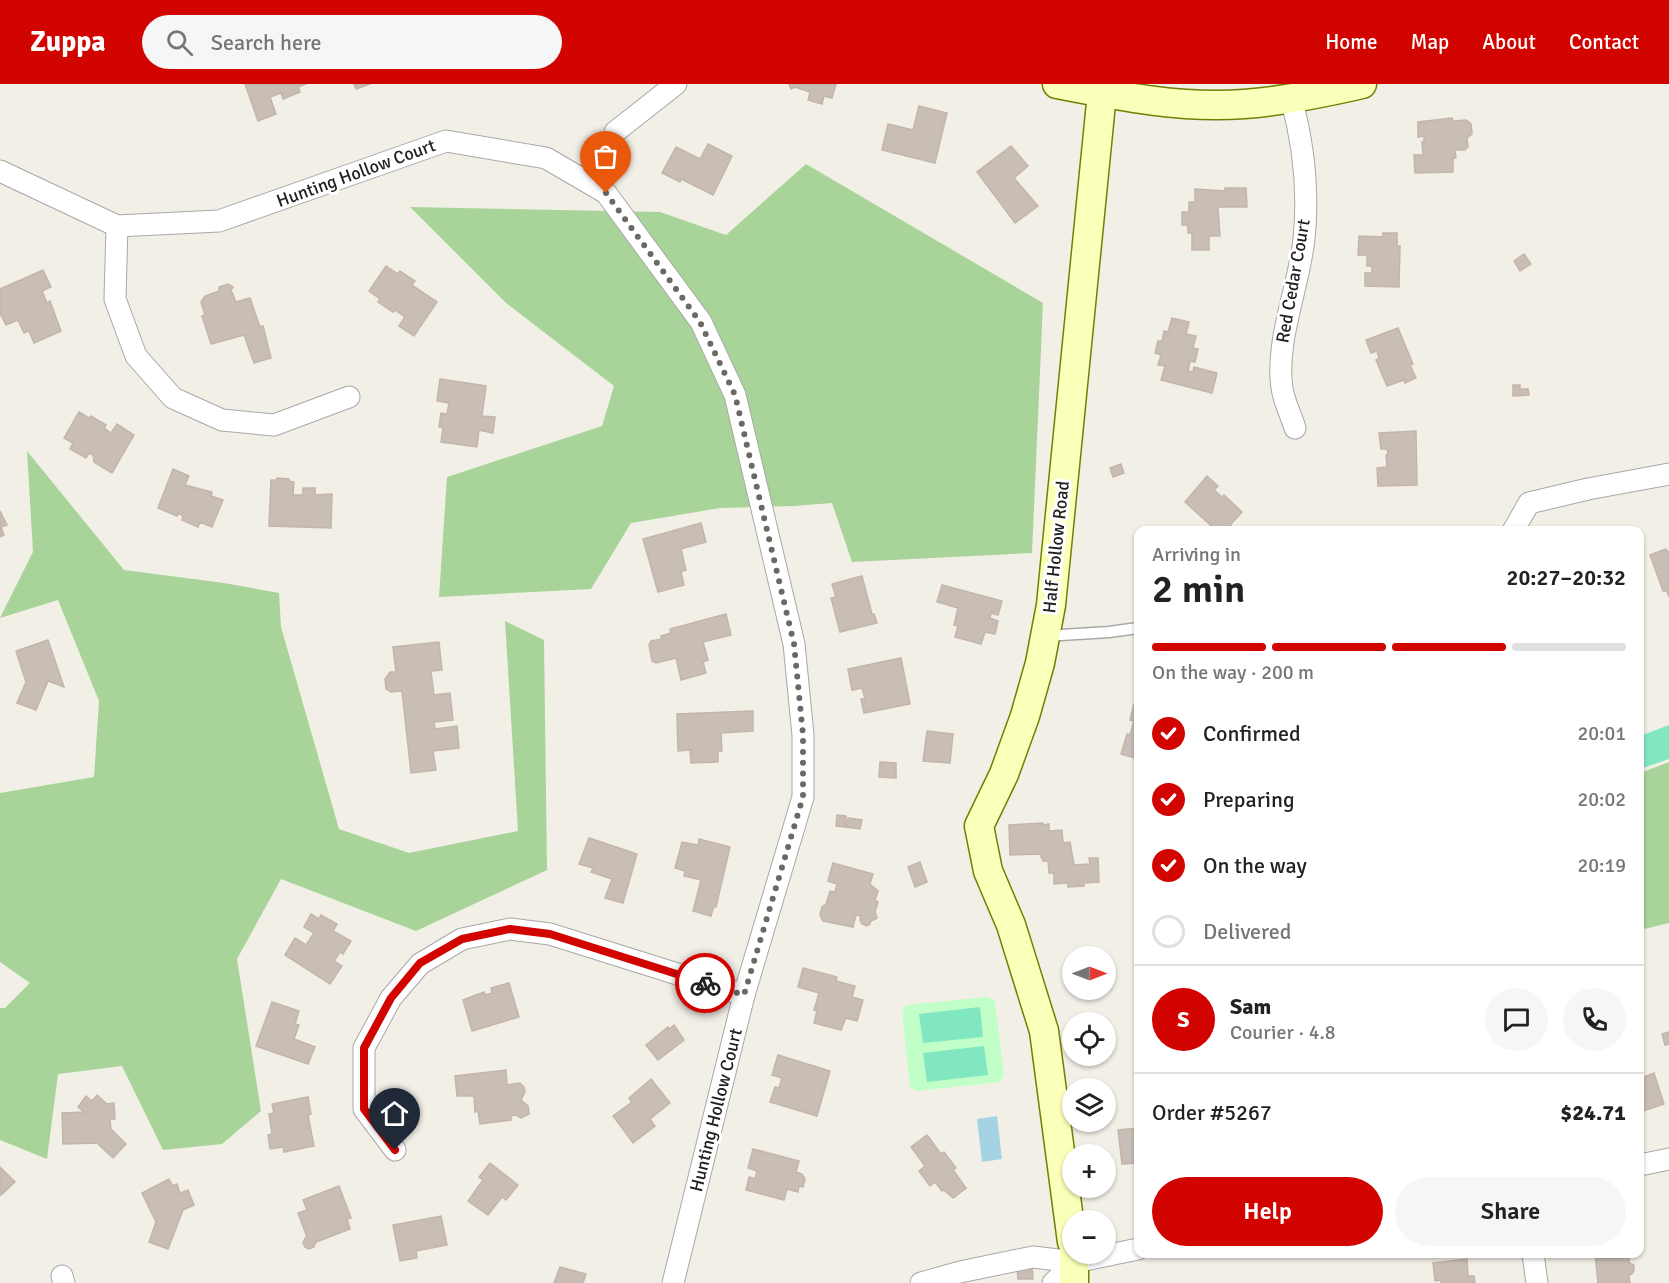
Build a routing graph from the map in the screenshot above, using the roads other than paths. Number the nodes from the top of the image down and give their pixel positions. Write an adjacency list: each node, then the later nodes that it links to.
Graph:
1 (676, 84): 6 (street)
2 (1057, 84): 4 (street)
3 (1362, 84): 5 (street)
4 (1102, 88): 5 (street); 14 (street, Half Hollow Road)
5 (1291, 98): 10 (street, Red Cedar Court)
6 (615, 132)
7 (0, 171): 8 (street, Hunting Hollow Court)
8 (117, 226): 9 (street); 15 (street, Hunting Hollow Court)
9 (349, 397)
10 (1295, 428)
11 (1669, 474): 12 (street)
12 (1516, 526)
13 (1134, 629): 14 (lane)
14 (1045, 636): 21 (street, Half Hollow Road)
15 (744, 995): 16 (street); 27 (street, Hunting Hollow Court)
16 (395, 1150)
17 (1669, 1159): 18 (street)
18 (1644, 1164)
19 (1669, 1172): 20 (street)
20 (1644, 1175)
21 (1067, 1210)
22 (1134, 1250): 23 (street)
23 (1116, 1253)
24 (1534, 1258): 30 (street)
25 (1062, 1259): 28 (street)
26 (1070, 1264): 29 (street)
27 (673, 1283)
28 (921, 1283)
29 (1053, 1283)
30 (1537, 1283)

